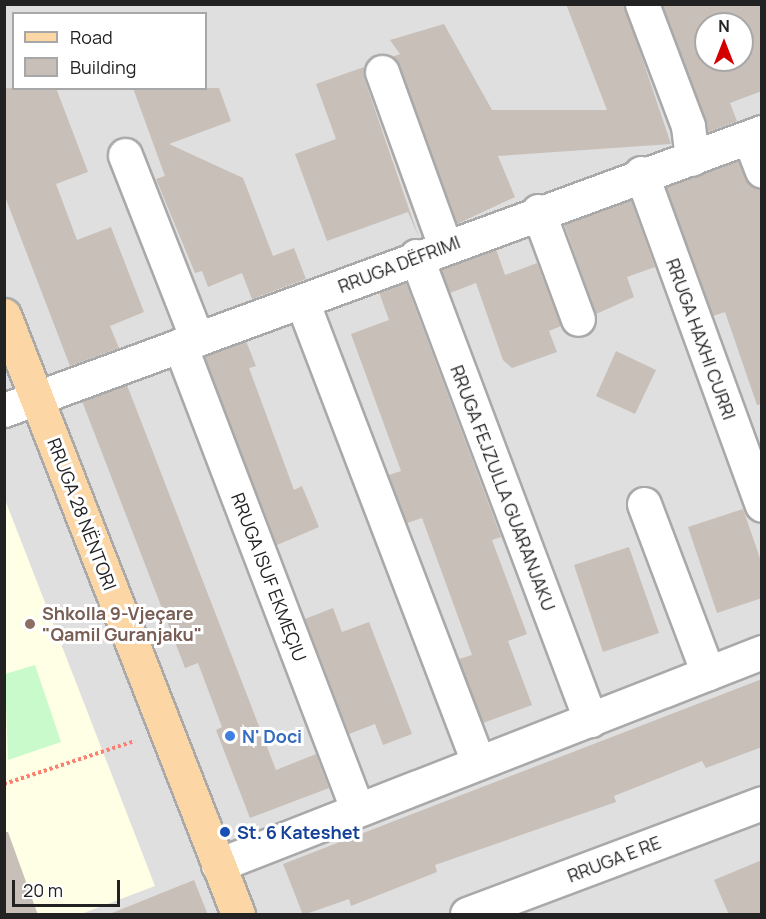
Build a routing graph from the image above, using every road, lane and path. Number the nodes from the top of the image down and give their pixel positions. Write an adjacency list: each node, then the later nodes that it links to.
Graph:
1 (642, 4): 5 (street)
2 (382, 72): 9 (street, RRUGA FEJZULLA GUARANJAKU)
3 (755, 135): 5 (street, RRUGA DËFRIMI); 6 (street)
4 (125, 155): 13 (street, RRUGA ISUF EKMEÇIU)
5 (692, 159): 7 (street, RRUGA DËFRIMI)
6 (762, 171)
7 (641, 173): 8 (street, RRUGA DËFRIMI); 17 (street, RRUGA HAXHI CURRI)
8 (538, 211): 9 (street, RRUGA DËFRIMI); 12 (street)
9 (430, 251): 10 (street, RRUGA DËFRIMI); 20 (street, RRUGA FEJZULLA GUARANJAKU)
10 (302, 301): 13 (street, RRUGA DËFRIMI); 22 (street)
11 (4, 315): 14 (main road, RRUGA 28 NËNTORI)
12 (578, 319)
13 (189, 342): 14 (street, RRUGA DËFRIMI); 25 (street, RRUGA ISUF EKMEÇIU)
14 (37, 397): 15 (street, RRUGA DËFRIMI); 26 (main road, RRUGA 28 NËNTORI)
15 (4, 410)
16 (644, 504): 19 (street)
17 (762, 505)
18 (762, 652): 19 (street)
19 (708, 673): 20 (street)
20 (590, 720): 22 (street)
21 (148, 737): 23 (path)
22 (478, 762): 25 (street)
23 (4, 784)
24 (762, 803): 28 (street, RRUGA E RE)
25 (357, 809): 26 (street)
26 (218, 865): 27 (main road, RRUGA 28 NËNTORI)
27 (238, 915)
28 (467, 915)

